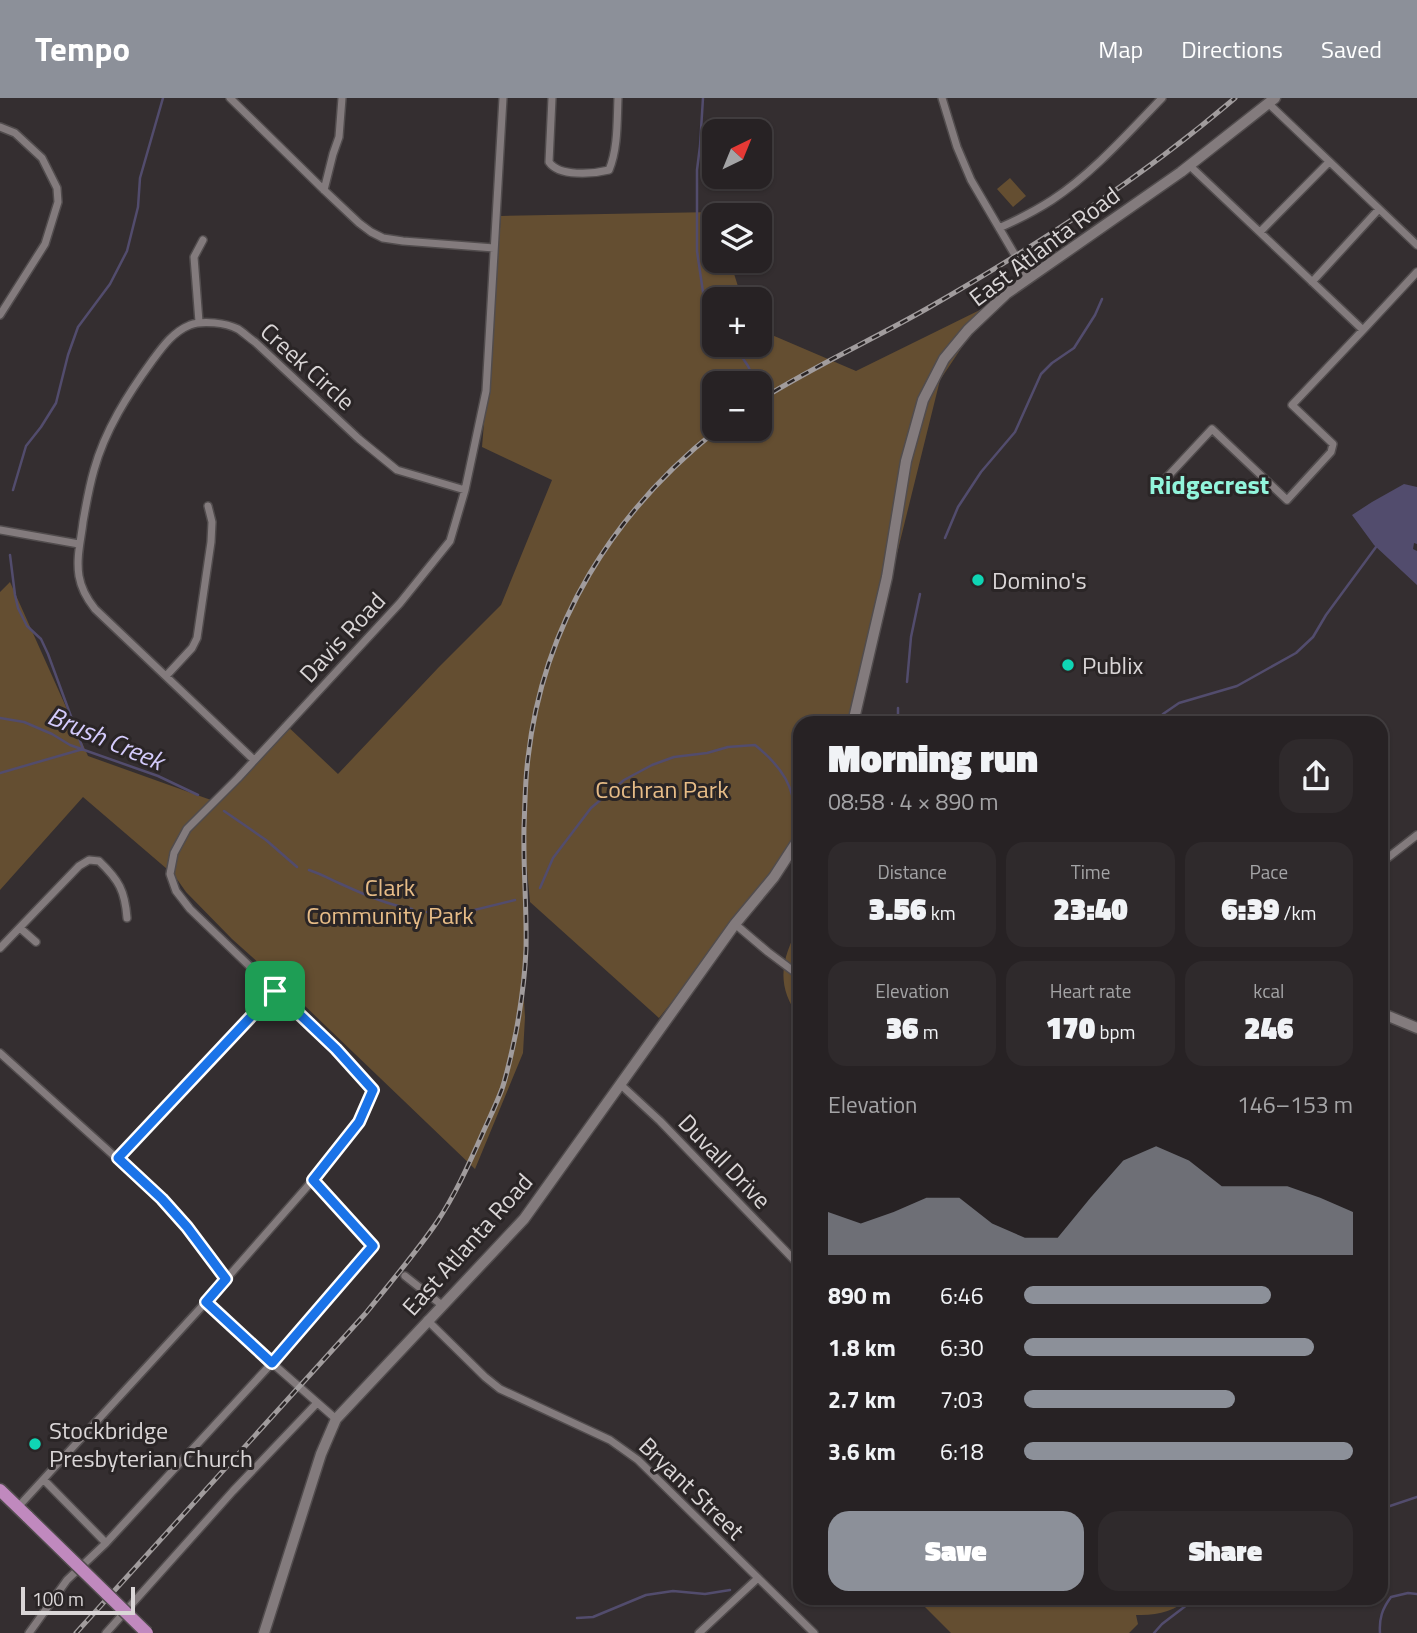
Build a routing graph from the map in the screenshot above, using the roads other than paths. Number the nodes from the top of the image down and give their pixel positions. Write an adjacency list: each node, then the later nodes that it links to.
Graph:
1 (230, 98): 12 (street)
2 (342, 98): 12 (street)
3 (503, 98): 18 (street, Davis Road)
4 (552, 98): 5 (street)
5 (618, 98)
6 (942, 98): 14 (street)
7 (1163, 98): 14 (street)
8 (1271, 101): 10 (street); 11 (street, East Atlanta Road)
9 (0, 127): 22 (street)
10 (1329, 162): 13 (street); 15 (street)
11 (1189, 165): 15 (street); 20 (street, East Atlanta Road)
12 (324, 190): 18 (street)
13 (1379, 209): 17 (street); 21 (street)
14 (999, 228): 20 (street)
15 (1260, 232): 21 (street)
16 (203, 240): 23 (street)
17 (1417, 245)
18 (494, 248): 26 (street, Davis Road)
19 (1417, 272): 24 (street)
20 (1029, 279): 31 (street, East Atlanta Road)
21 (1312, 282): 24 (street)
22 (0, 315)
23 (199, 322): 26 (street, Creek Circle); 29 (street)
24 (1363, 330): 25 (street)
25 (1156, 489)
26 (465, 490): 32 (street, Davis Road)
27 (208, 506): 30 (street)
28 (0, 530): 29 (street)
29 (79, 544): 30 (street)
30 (166, 676): 32 (street)
31 (855, 716)
32 (254, 760): 42 (street, Davis Road)
33 (1417, 835): 35 (street)
34 (793, 848): 37 (street, East Atlanta Road)
35 (1388, 858)
36 (127, 918): 38 (street)
37 (735, 924): 41 (street); 46 (street, East Atlanta Road)
38 (20, 928): 39 (street); 40 (street)
39 (36, 942)
40 (0, 948)
41 (793, 971)
42 (275, 991): 47 (street); 48 (street, Davis Road)
43 (1388, 1016): 44 (street)
44 (1417, 1028)
45 (0, 1053): 47 (street)
46 (621, 1084): 49 (street, Duvall Drive); 53 (street, East Atlanta Road)
47 (118, 1158): 51 (street)
48 (313, 1180): 51 (street); 55 (street)
49 (793, 1259)
50 (405, 1276): 53 (street)
51 (226, 1279): 52 (street)
52 (206, 1302): 55 (street); 58 (street)
53 (443, 1306): 54 (street, East Atlanta Road)
54 (427, 1320): 57 (street, East Atlanta Road); 62 (street, Bryant Street)
55 (272, 1363): 56 (street); 61 (street)
56 (317, 1404): 57 (street); 64 (street)
57 (336, 1419): 66 (street, East Atlanta Road)
58 (44, 1480): 60 (street); 61 (street)
59 (0, 1490): 60 (highway)
60 (18, 1507): 65 (highway, bridge)
61 (106, 1543): 63 (street)
62 (758, 1578): 67 (street); 68 (street, Bryant Street)
63 (29, 1633)
64 (106, 1633)
65 (147, 1633)
66 (264, 1633)
67 (699, 1633)
68 (814, 1633)

